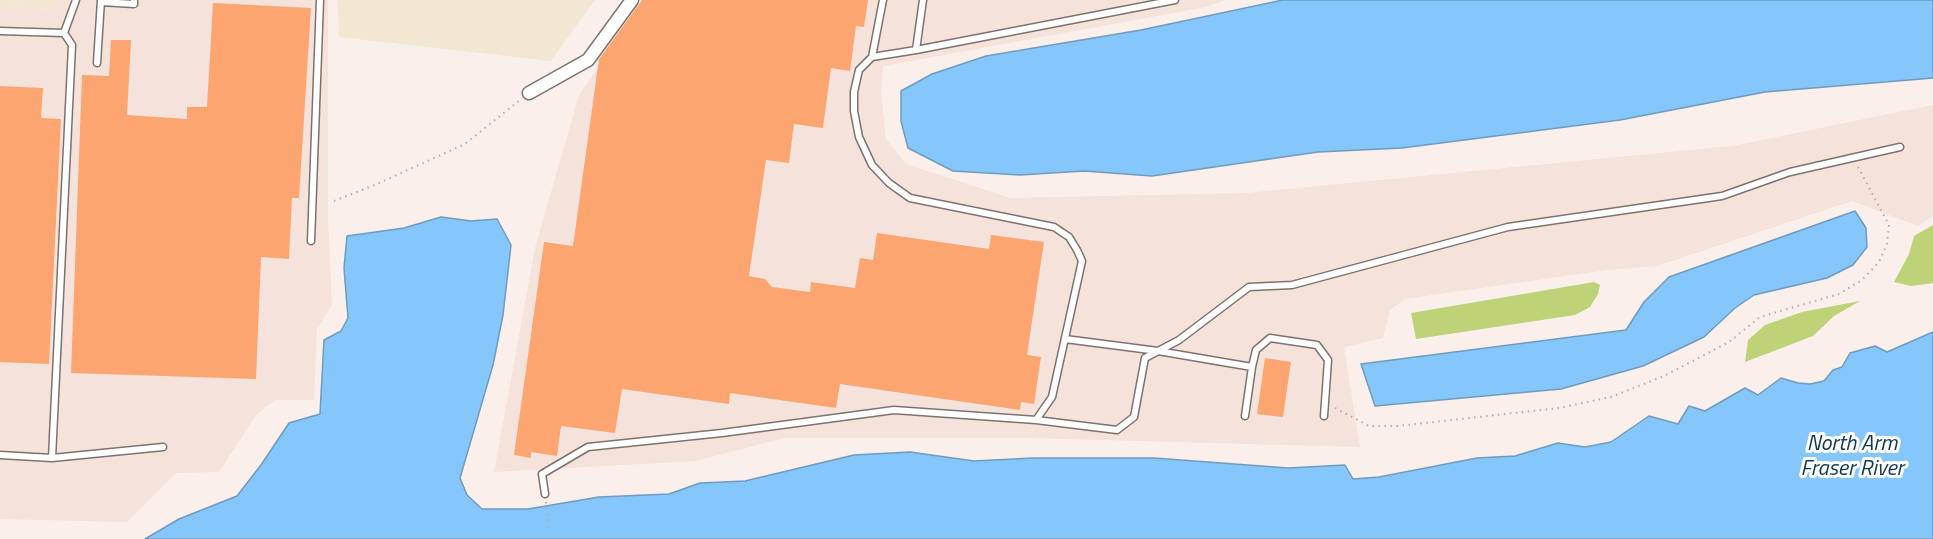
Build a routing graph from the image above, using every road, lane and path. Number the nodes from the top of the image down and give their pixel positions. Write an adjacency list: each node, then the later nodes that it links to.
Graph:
1 (76, 0): 10 (lane)
2 (134, 0): 8 (lane)
3 (320, 0): 18 (lane)
4 (632, 0): 14 (street)
5 (883, 0): 12 (lane)
6 (923, 0): 11 (lane)
7 (1175, 0): 11 (lane)
8 (101, 1): 13 (lane)
9 (0, 31): 10 (lane)
10 (64, 33): 28 (lane)
11 (916, 50): 12 (lane)
12 (872, 57): 19 (lane)
13 (97, 63)
14 (530, 93): 17 (path)
15 (1900, 147): 16 (lane)
16 (1853, 158): 20 (lane); 22 (path)
17 (334, 201)
18 (311, 240)
19 (1065, 339): 20 (lane); 25 (lane)
20 (1158, 351): 21 (lane); 25 (lane)
21 (1252, 367): 22 (lane); 24 (lane)
22 (1325, 403): 23 (lane)
23 (1324, 416)
24 (1245, 417)
25 (1036, 420): 29 (lane)
26 (163, 447): 28 (lane)
27 (0, 455): 28 (lane)
28 (52, 458)
29 (545, 494): 30 (path)
30 (548, 527)

